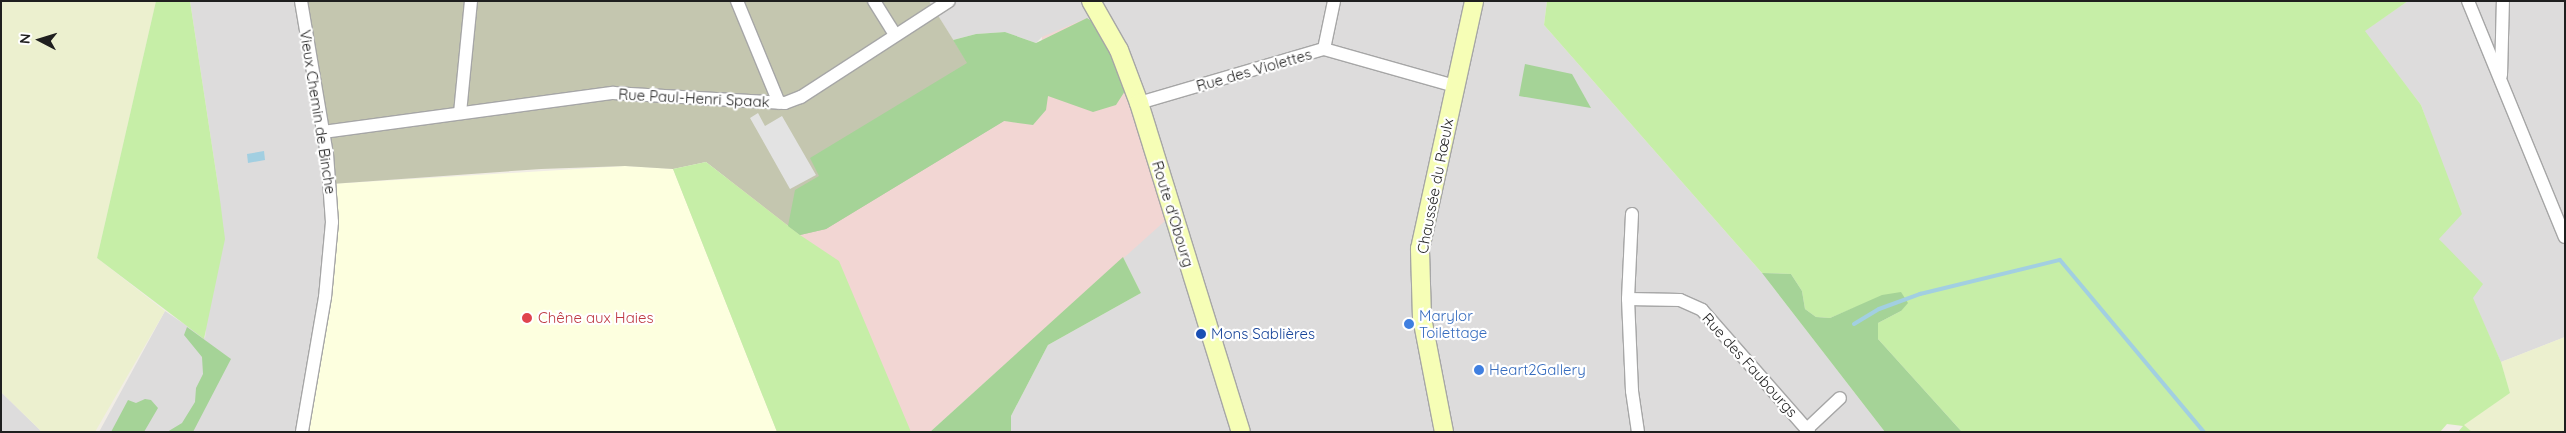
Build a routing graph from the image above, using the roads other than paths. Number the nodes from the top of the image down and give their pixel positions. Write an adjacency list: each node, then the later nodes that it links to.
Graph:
1 (301, 1): 18 (street, Vieux Chemin de Binche)
2 (471, 1): 17 (street)
3 (736, 1): 15 (street)
4 (874, 1): 11 (street)
5 (948, 1): 11 (street, Rue Paul-Henri Spaak)
6 (1092, 1): 16 (main road, Route d'Obourg)
7 (1334, 1): 12 (street)
8 (1474, 1): 14 (main road, Chaussée du Rœulx)
9 (2468, 1): 13 (street)
10 (2503, 1): 13 (street)
11 (895, 35): 15 (street, Rue Paul-Henri Spaak)
12 (1324, 49): 14 (street, Rue des Violettes); 16 (street, Rue des Violettes)
13 (2500, 80): 20 (street)
14 (1455, 86): 26 (main road, Chaussée du Rœulx)
15 (779, 103): 17 (street, Rue Paul-Henri Spaak)
16 (1139, 103): 25 (main road, Route d'Obourg)
17 (460, 113): 18 (street, Rue Paul-Henri Spaak)
18 (323, 132): 24 (street, Vieux Chemin de Binche)
19 (1632, 214): 21 (street)
20 (2565, 237)
21 (1628, 298): 23 (street, Rue des Faubourgs); 27 (street)
22 (1840, 398): 23 (street)
23 (1808, 430)
24 (302, 432)
25 (1241, 432)
26 (1444, 432)
27 (1638, 432)

